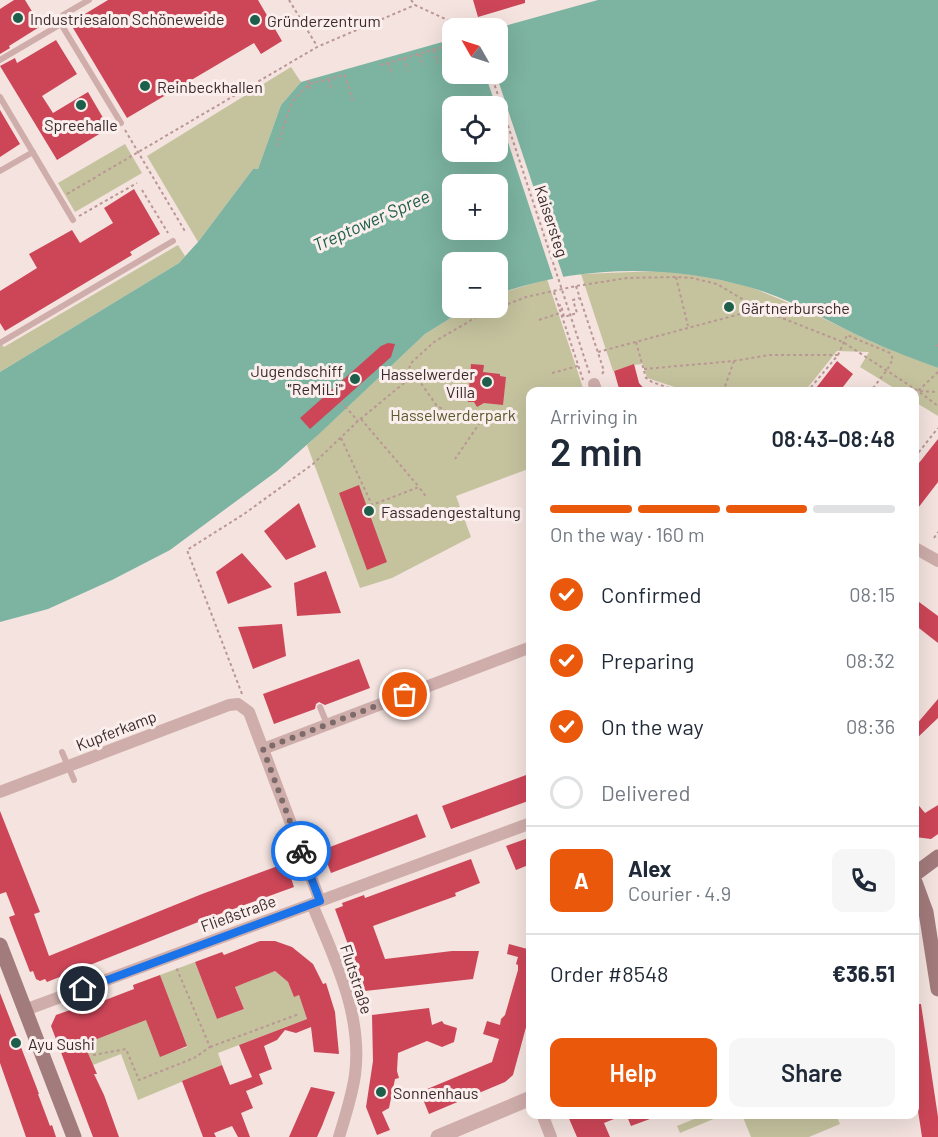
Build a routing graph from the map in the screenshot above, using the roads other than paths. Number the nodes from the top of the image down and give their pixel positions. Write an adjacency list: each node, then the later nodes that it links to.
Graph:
1 (89, 0): 2 (lane)
2 (61, 24): 3 (lane); 5 (lane)
3 (0, 60)
4 (0, 97): 6 (lane)
5 (121, 123)
6 (33, 152): 7 (lane); 8 (lane)
7 (0, 171)
8 (73, 220)
9 (173, 241): 10 (lane)
10 (0, 343)
11 (919, 550): 12 (street)
12 (938, 561)
13 (526, 649): 16 (street)
14 (244, 707): 17 (street, Flutstraße); 19 (street, Kupferkamp)
15 (320, 707): 16 (lane)
16 (327, 725): 17 (street)
17 (263, 749): 26 (street, Flutstraße)
18 (62, 752): 19 (lane)
19 (68, 766): 20 (lane); 21 (street, Kupferkamp)
20 (74, 780)
21 (0, 792)
22 (526, 825): 26 (street, Fließstraße)
23 (938, 857): 24 (main road)
24 (919, 871)
25 (919, 893): 28 (main road)
26 (316, 902): 29 (street, Fließstraße); 33 (street, Flutstraße)
27 (0, 945): 29 (main road)
28 (938, 988)
29 (25, 1010): 32 (main road)
30 (526, 1100): 34 (street)
31 (544, 1119): 35 (street)
32 (74, 1137)
33 (339, 1137)
34 (438, 1137)
35 (551, 1137)

